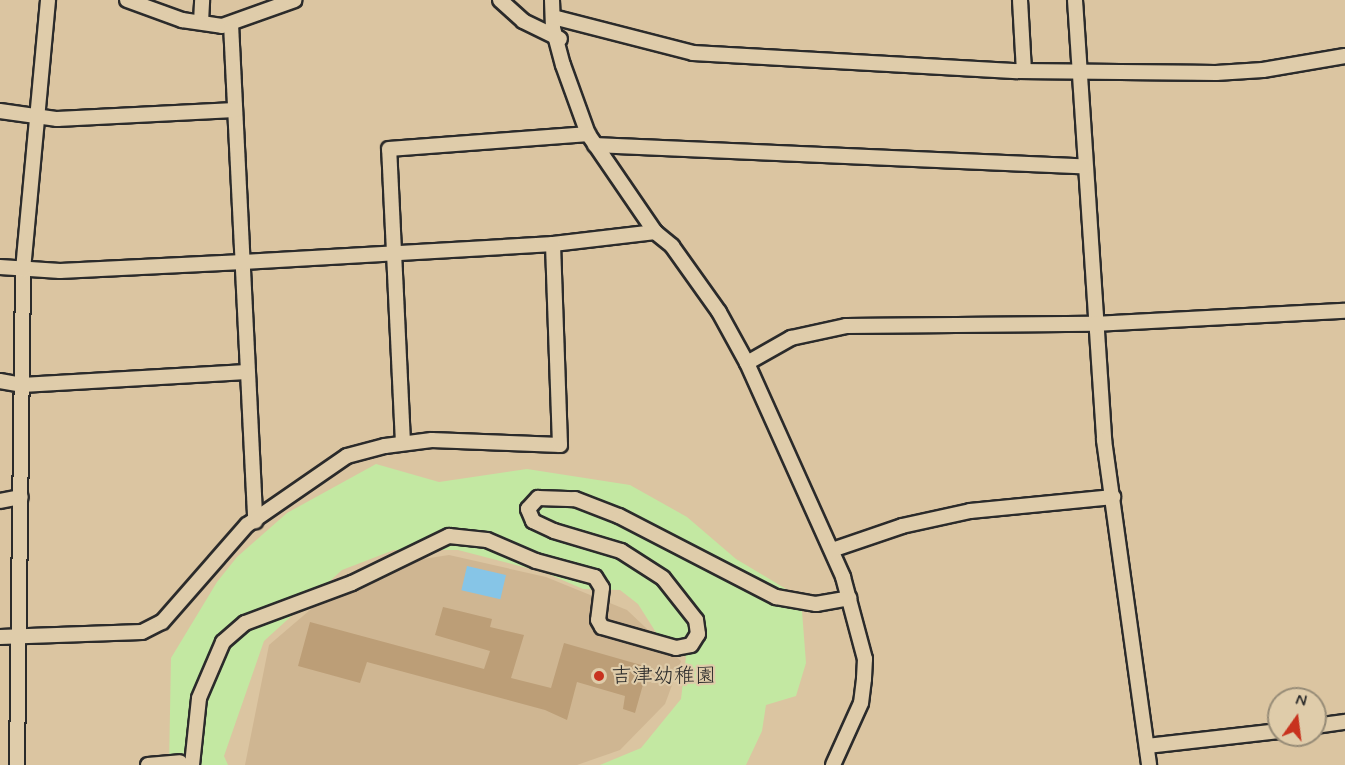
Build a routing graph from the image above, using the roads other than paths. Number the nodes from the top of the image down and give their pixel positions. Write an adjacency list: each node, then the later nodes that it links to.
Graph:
1 (48, 0): 18 (street)
2 (127, 0): 10 (street)
3 (202, 0): 10 (street)
4 (295, 0): 11 (street)
5 (500, 0): 12 (street)
6 (552, 0): 9 (street)
7 (1020, 0): 14 (street)
8 (1075, 0): 15 (street)
9 (553, 16): 12 (street); 14 (street)
10 (201, 22): 11 (street)
11 (231, 24): 16 (street)
12 (559, 38): 19 (street)
13 (1345, 56): 15 (street)
14 (1024, 71): 15 (street)
15 (1080, 72): 20 (street)
16 (235, 110): 18 (street); 24 (street)
17 (0, 111): 18 (street)
18 (37, 116): 26 (street)
19 (591, 140): 20 (street); 21 (street); 23 (street)
20 (1084, 166): 28 (street)
21 (655, 232): 22 (street); 29 (street)
22 (553, 244): 23 (street); 33 (street)
23 (396, 253): 24 (street); 33 (street)
24 (243, 262): 26 (street); 30 (street)
25 (0, 267): 26 (street)
26 (22, 270): 32 (street)
27 (1345, 311): 28 (street)
28 (1094, 324): 29 (street); 34 (street)
29 (747, 363): 38 (street)
30 (247, 372): 32 (street); 37 (street)
31 (0, 381): 32 (street)
32 (22, 385): 35 (street)
33 (403, 443): 37 (street)
34 (1113, 496): 38 (street); 45 (street)
35 (21, 497): 36 (street); 40 (street)
36 (0, 501)
37 (255, 520): 40 (street)
38 (832, 550): 39 (street)
39 (849, 597): 46 (street); 49 (street)
40 (19, 636): 41 (street); 47 (street)
41 (0, 637)
42 (1345, 722): 43 (street)
43 (1327, 724)
44 (1267, 732): 45 (street)
45 (1147, 746): 50 (street)
46 (186, 764): 48 (street)
47 (17, 765)
48 (148, 765)
49 (833, 765)
50 (1149, 765)

